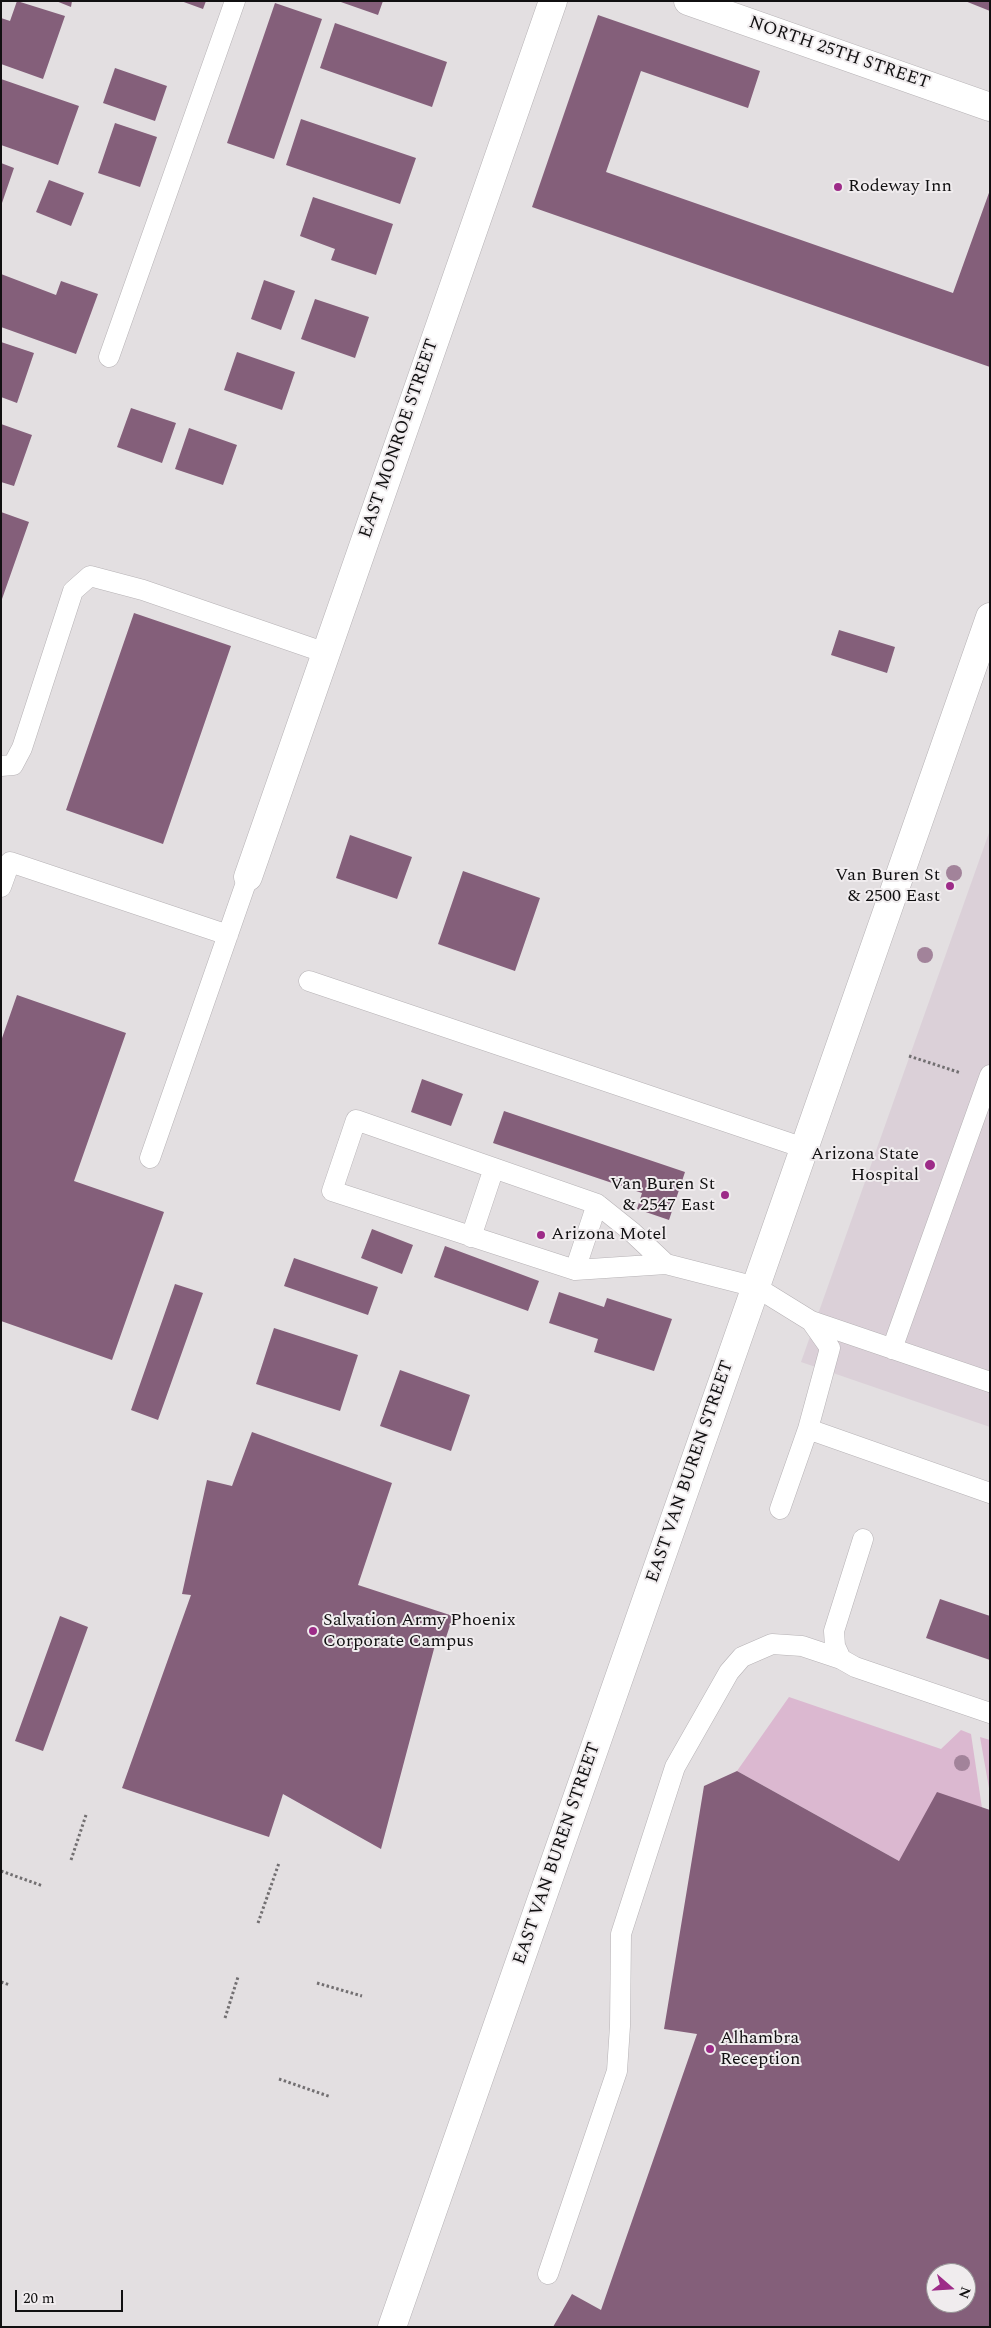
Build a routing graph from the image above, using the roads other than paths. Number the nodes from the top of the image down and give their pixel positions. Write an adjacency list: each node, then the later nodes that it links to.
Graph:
1 (235, 1): 5 (lane)
2 (553, 1): 7 (main road, EAST MONROE STREET)
3 (688, 1): 4 (main road, NORTH 25TH STREET)
4 (990, 107)
5 (109, 357)
6 (990, 617): 14 (main road, EAST VAN BUREN STREET)
7 (326, 653): 8 (lane); 9 (main road, EAST MONROE STREET)
8 (1, 766)
9 (248, 877): 11 (lane)
10 (1, 887): 11 (lane)
11 (228, 935): 15 (lane)
12 (309, 982): 14 (lane)
13 (989, 1078): 23 (lane)
14 (804, 1148): 21 (main road, EAST VAN BUREN STREET)
15 (150, 1158)
16 (494, 1168): 17 (lane); 18 (lane); 18 (lane)
17 (597, 1204): 19 (lane); 20 (lane)
18 (471, 1237): 20 (lane)
19 (666, 1264): 20 (lane); 21 (lane)
20 (575, 1270)
21 (756, 1287): 22 (lane); 32 (main road, EAST VAN BUREN STREET)
22 (811, 1321): 23 (lane); 25 (lane)
23 (892, 1349): 24 (lane)
24 (990, 1382)
25 (808, 1429): 26 (lane); 27 (lane)
26 (990, 1493)
27 (780, 1509)
28 (863, 1538): 29 (lane)
29 (841, 1659): 30 (lane); 31 (lane)
30 (990, 1713)
31 (548, 2274)
32 (392, 2327)

